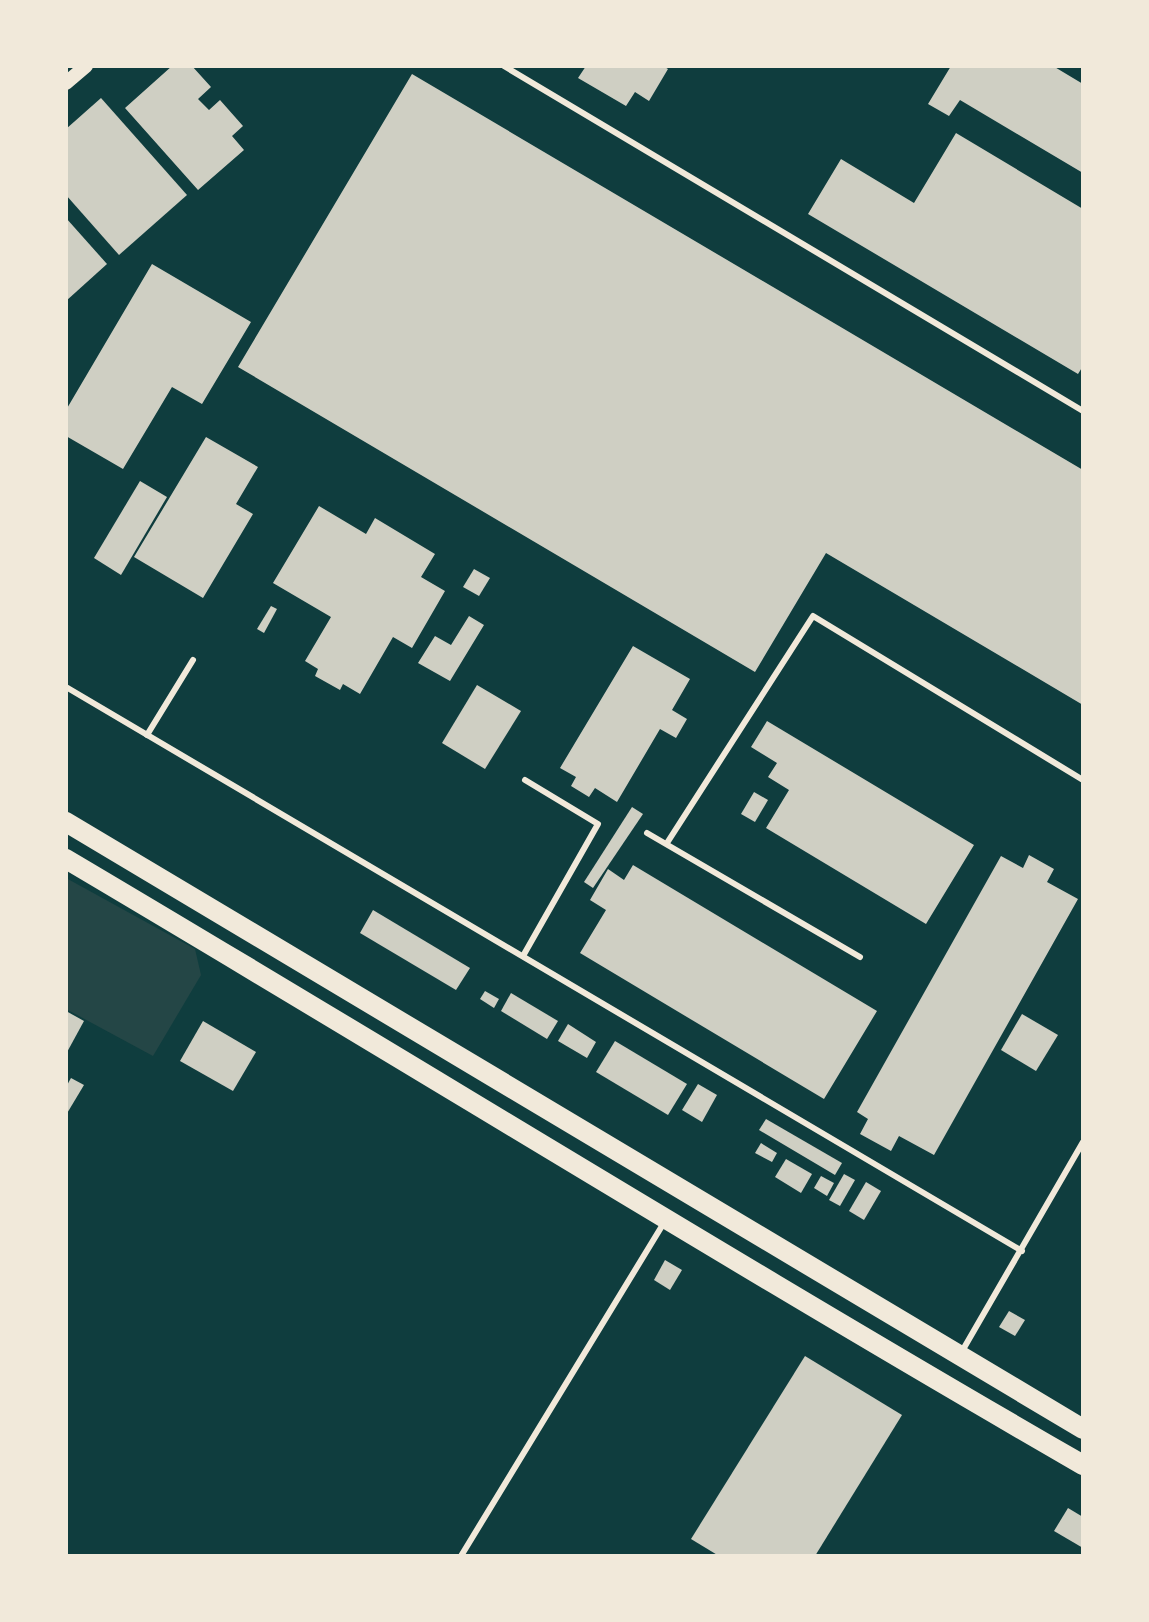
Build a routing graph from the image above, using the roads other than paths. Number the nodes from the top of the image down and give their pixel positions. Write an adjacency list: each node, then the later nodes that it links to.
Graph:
1 (86, 66): 3 (street)
2 (504, 66): 4 (lane)
3 (66, 83)
4 (1083, 411)
5 (193, 660): 7 (lane)
6 (66, 687): 7 (lane)
7 (147, 735): 14 (lane)
8 (525, 780): 14 (lane)
9 (1083, 780): 12 (lane)
10 (66, 822): 19 (main road)
11 (647, 833): 12 (lane)
12 (667, 843): 15 (lane)
13 (66, 859): 17 (main road)
14 (523, 956): 18 (lane)
15 (860, 957)
16 (1083, 1142): 18 (lane)
17 (667, 1218): 21 (main road); 22 (lane)
18 (1022, 1251): 19 (lane)
19 (959, 1356): 20 (main road)
20 (1083, 1429)
21 (1083, 1465)
22 (461, 1556)

